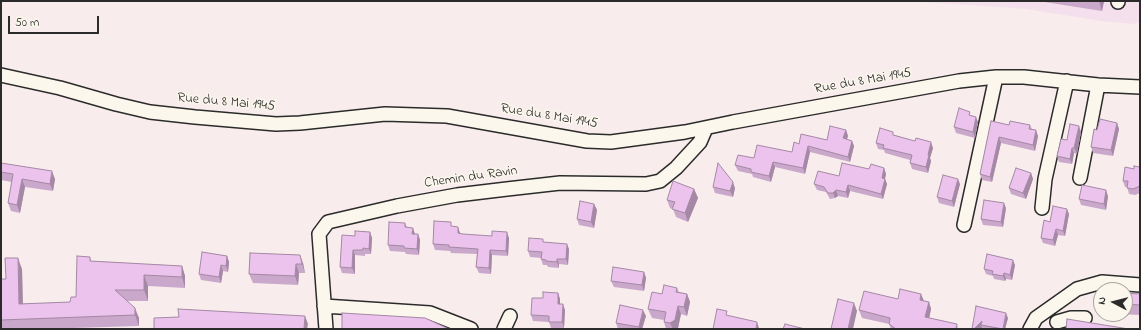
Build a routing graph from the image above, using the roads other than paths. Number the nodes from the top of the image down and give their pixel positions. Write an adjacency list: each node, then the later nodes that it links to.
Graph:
1 (1, 75): 6 (street, Rue du 8 Mai 1945)
2 (996, 77): 3 (street, Rue du 8 Mai 1945); 6 (street, Rue du 8 Mai 1945); 9 (street)
3 (1067, 81): 4 (street, Rue du 8 Mai 1945); 8 (street)
4 (1098, 85): 5 (street, Rue du 8 Mai 1945); 7 (street)
5 (1140, 87)
6 (706, 128): 11 (street, Chemin du Ravin)
7 (1080, 178)
8 (1042, 208)
9 (964, 225)
10 (1140, 285): 12 (street)
11 (324, 306): 16 (street, Chemin du Ravin); 17 (street)
12 (1047, 310): 15 (street); 19 (street)
13 (510, 316): 18 (street)
14 (1085, 318): 15 (street)
15 (1056, 325)
16 (326, 329)
17 (470, 329)
18 (504, 329)
19 (1030, 329)

